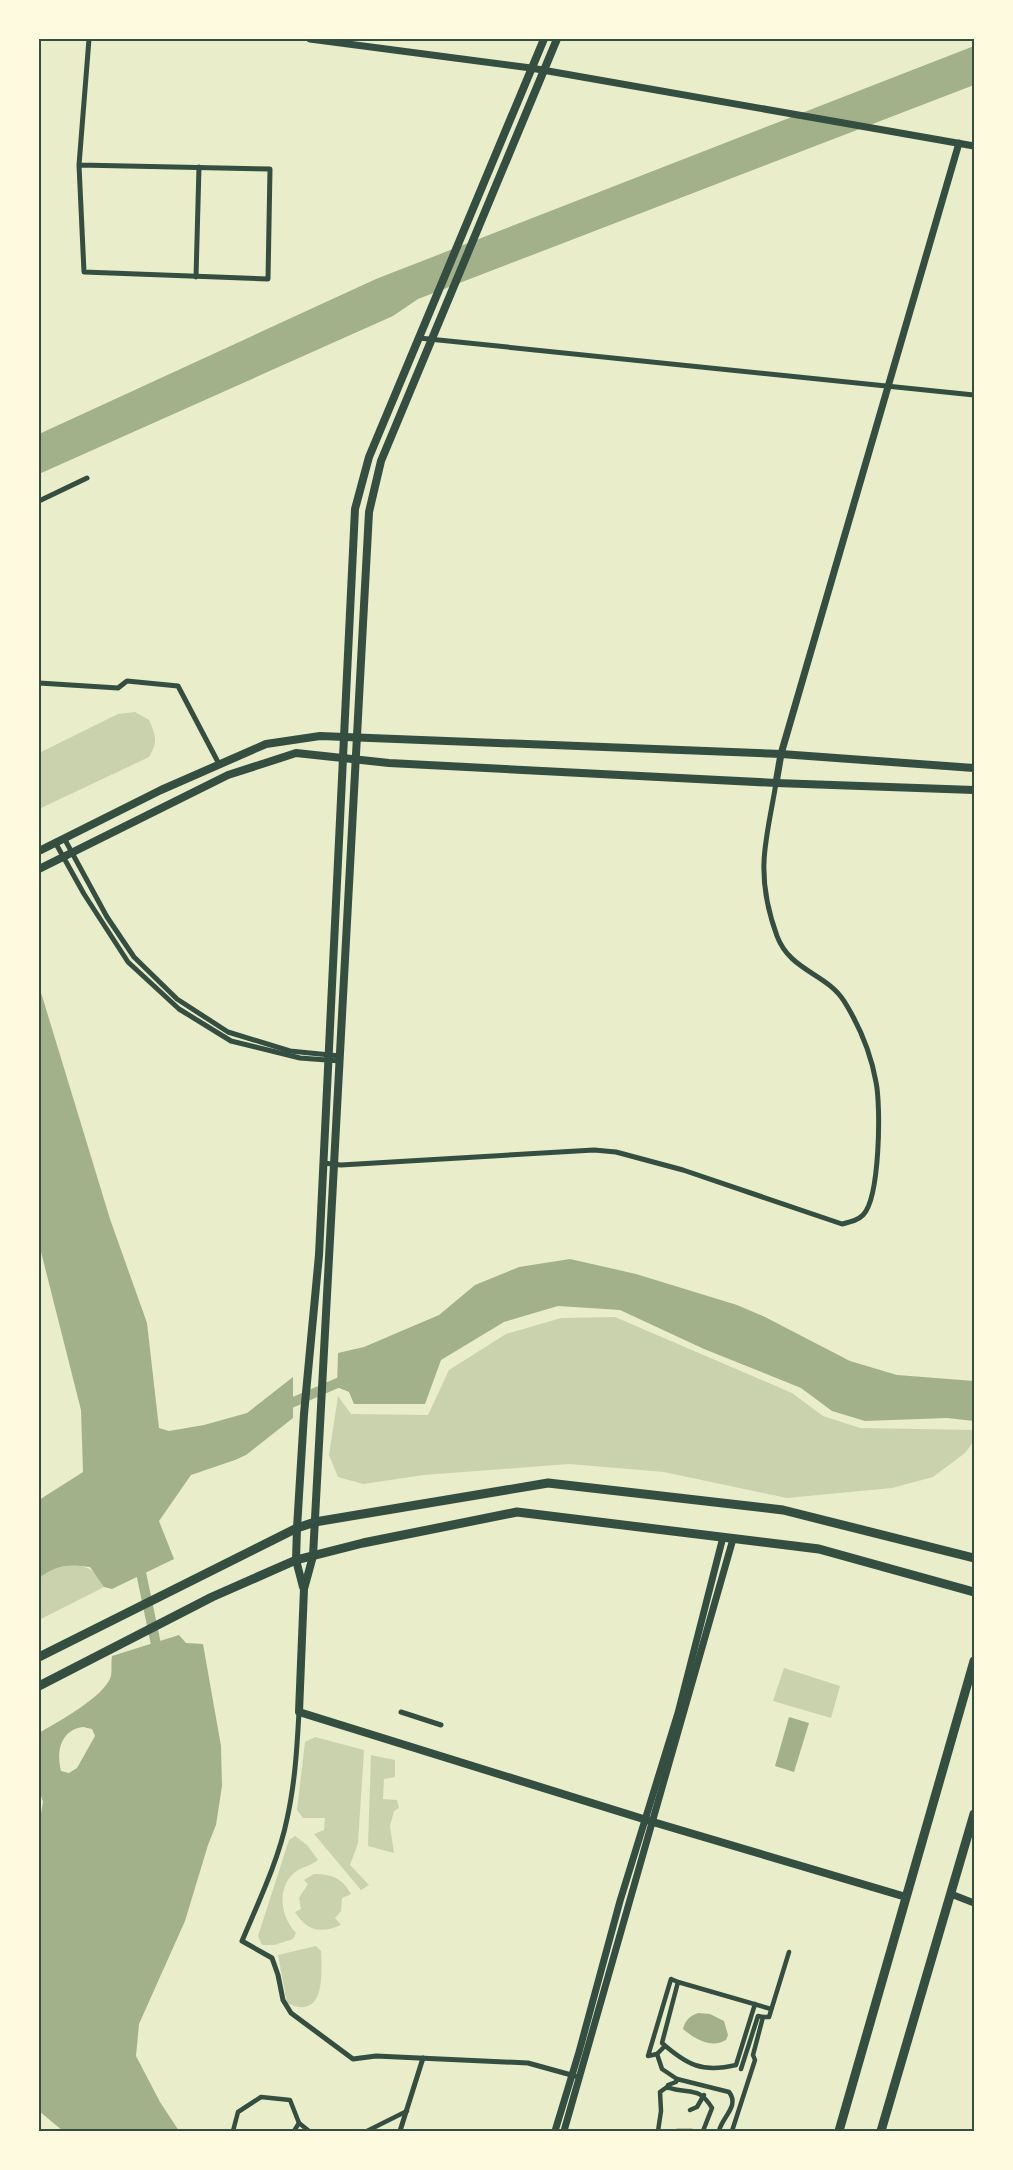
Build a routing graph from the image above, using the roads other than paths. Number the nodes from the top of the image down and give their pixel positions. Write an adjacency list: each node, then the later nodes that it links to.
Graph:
1 (89, 39): 9 (street)
2 (310, 39): 5 (street)
3 (544, 39): 5 (main road)
4 (557, 39): 6 (main road)
5 (531, 68): 6 (street); 12 (main road)
6 (544, 70): 7 (street); 13 (main road)
7 (959, 143): 8 (street); 14 (street)
8 (974, 146)
9 (79, 165): 10 (street); 11 (street)
10 (199, 167): 11 (street); 11 (street)
11 (196, 277)
12 (419, 338): 13 (street); 19 (main road)
13 (431, 340): 14 (street); 20 (main road)
14 (889, 386): 15 (street); 21 (street)
15 (974, 395)
16 (87, 478): 17 (street)
17 (39, 501)
18 (39, 683): 24 (street)
19 (344, 738): 20 (main road); 22 (main road); 24 (main road)
20 (357, 738): 21 (main road); 23 (main road)
21 (781, 754): 25 (main road); 26 (street)
22 (343, 758): 23 (main road); 31 (main road); 34 (main road)
23 (356, 759): 26 (main road); 35 (main road)
24 (219, 764): 28 (main road)
25 (974, 768)
26 (776, 783): 27 (main road); 37 (street)
27 (974, 790)
28 (64, 838): 29 (main road); 31 (street)
29 (55, 842): 30 (main road); 32 (street)
30 (39, 851)
31 (72, 853): 32 (main road); 34 (street)
32 (64, 857): 33 (main road); 34 (street)
33 (39, 870)
34 (328, 1058): 35 (street); 36 (main road)
35 (340, 1059): 37 (main road)
36 (323, 1163): 37 (street); 39 (main road)
37 (334, 1164): 38 (main road)
38 (315, 1522): 39 (main road); 42 (main road); 43 (main road)
39 (297, 1528): 44 (main road); 47 (main road)
40 (723, 1537): 41 (main road); 42 (main road); 54 (street)
41 (733, 1539): 46 (main road); 54 (street)
42 (313, 1556): 44 (main road); 45 (main road)
43 (974, 1558)
44 (296, 1560): 45 (main road); 49 (main road)
45 (304, 1589): 50 (main road)
46 (974, 1592)
47 (39, 1657)
48 (974, 1661): 56 (main road)
49 (39, 1686)
50 (299, 1712): 54 (main road); 65 (street)
51 (401, 1712): 52 (street)
52 (441, 1726)
53 (974, 1814): 55 (main road)
54 (649, 1821): 56 (main road); 67 (street)
55 (951, 1894): 57 (street); 88 (main road)
56 (906, 1897): 87 (main road)
57 (974, 1903)
58 (789, 1952): 61 (street)
59 (678, 1982): 60 (street); 63 (street); 64 (street)
60 (755, 2004): 61 (street); 63 (street)
61 (771, 2009): 62 (street)
62 (763, 2017): 66 (street); 86 (street)
63 (665, 2046): 64 (street)
64 (657, 2054): 68 (street)
65 (423, 2058): 67 (street); 72 (street)
66 (741, 2070)
67 (576, 2076): 80 (street); 81 (street)
68 (676, 2079): 69 (street); 85 (street)
69 (668, 2088): 70 (street); 74 (street)
70 (704, 2096): 71 (street); 84 (street)
71 (690, 2110)
72 (407, 2111): 78 (street); 79 (street)
73 (299, 2123): 75 (street); 76 (street); 77 (street)
74 (660, 2130)
75 (233, 2131)
76 (294, 2131)
77 (309, 2131)
78 (367, 2131)
79 (400, 2131)
80 (555, 2131)
81 (564, 2131)
82 (677, 2131): 83 (street)
83 (692, 2131)
84 (702, 2131)
85 (719, 2131)
86 (732, 2131)
87 (839, 2131)
88 (881, 2131)

